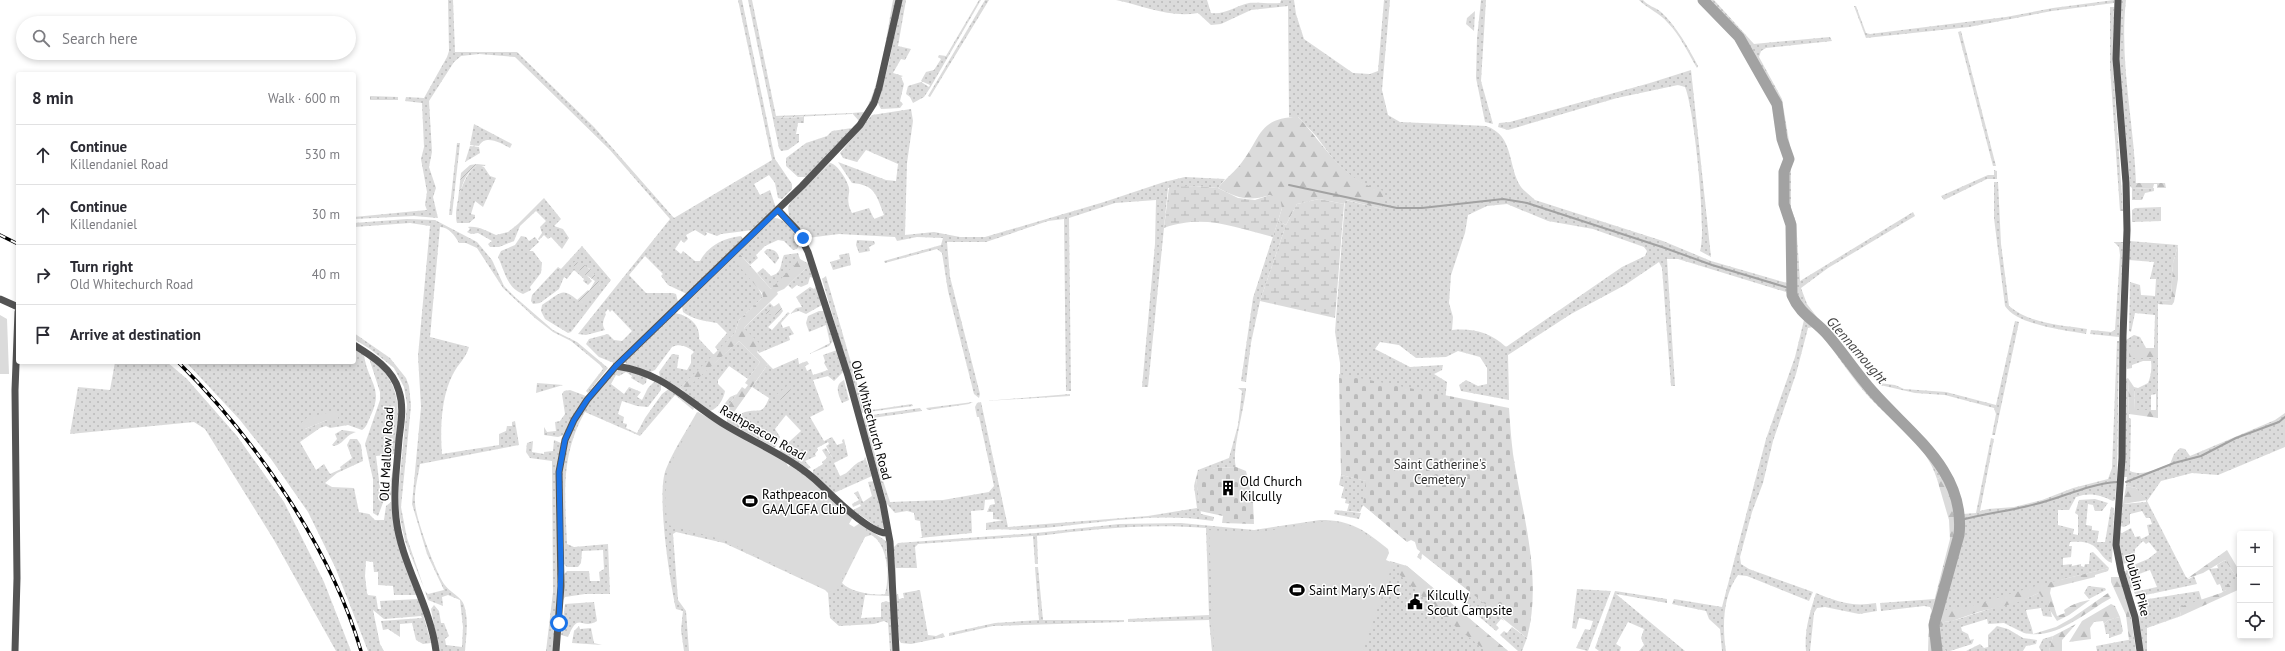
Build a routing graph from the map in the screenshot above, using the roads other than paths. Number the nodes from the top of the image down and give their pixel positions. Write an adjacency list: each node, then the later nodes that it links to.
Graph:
1 (899, 0): 3 (street)
2 (2118, 0): 14 (street, Dublin Pike)
3 (778, 210): 8 (street); 9 (street, Old Whitechurch Road)
4 (0, 299): 5 (street)
5 (16, 307)
6 (356, 346): 11 (street, Old Mallow Road)
7 (16, 364): 10 (street)
8 (616, 366): 9 (street, Rathpeacon Road); 12 (street)
9 (888, 533): 13 (street, Old Whitechurch Road)
10 (15, 651)
11 (436, 651)
12 (556, 651)
13 (896, 651)
14 (2140, 651)

